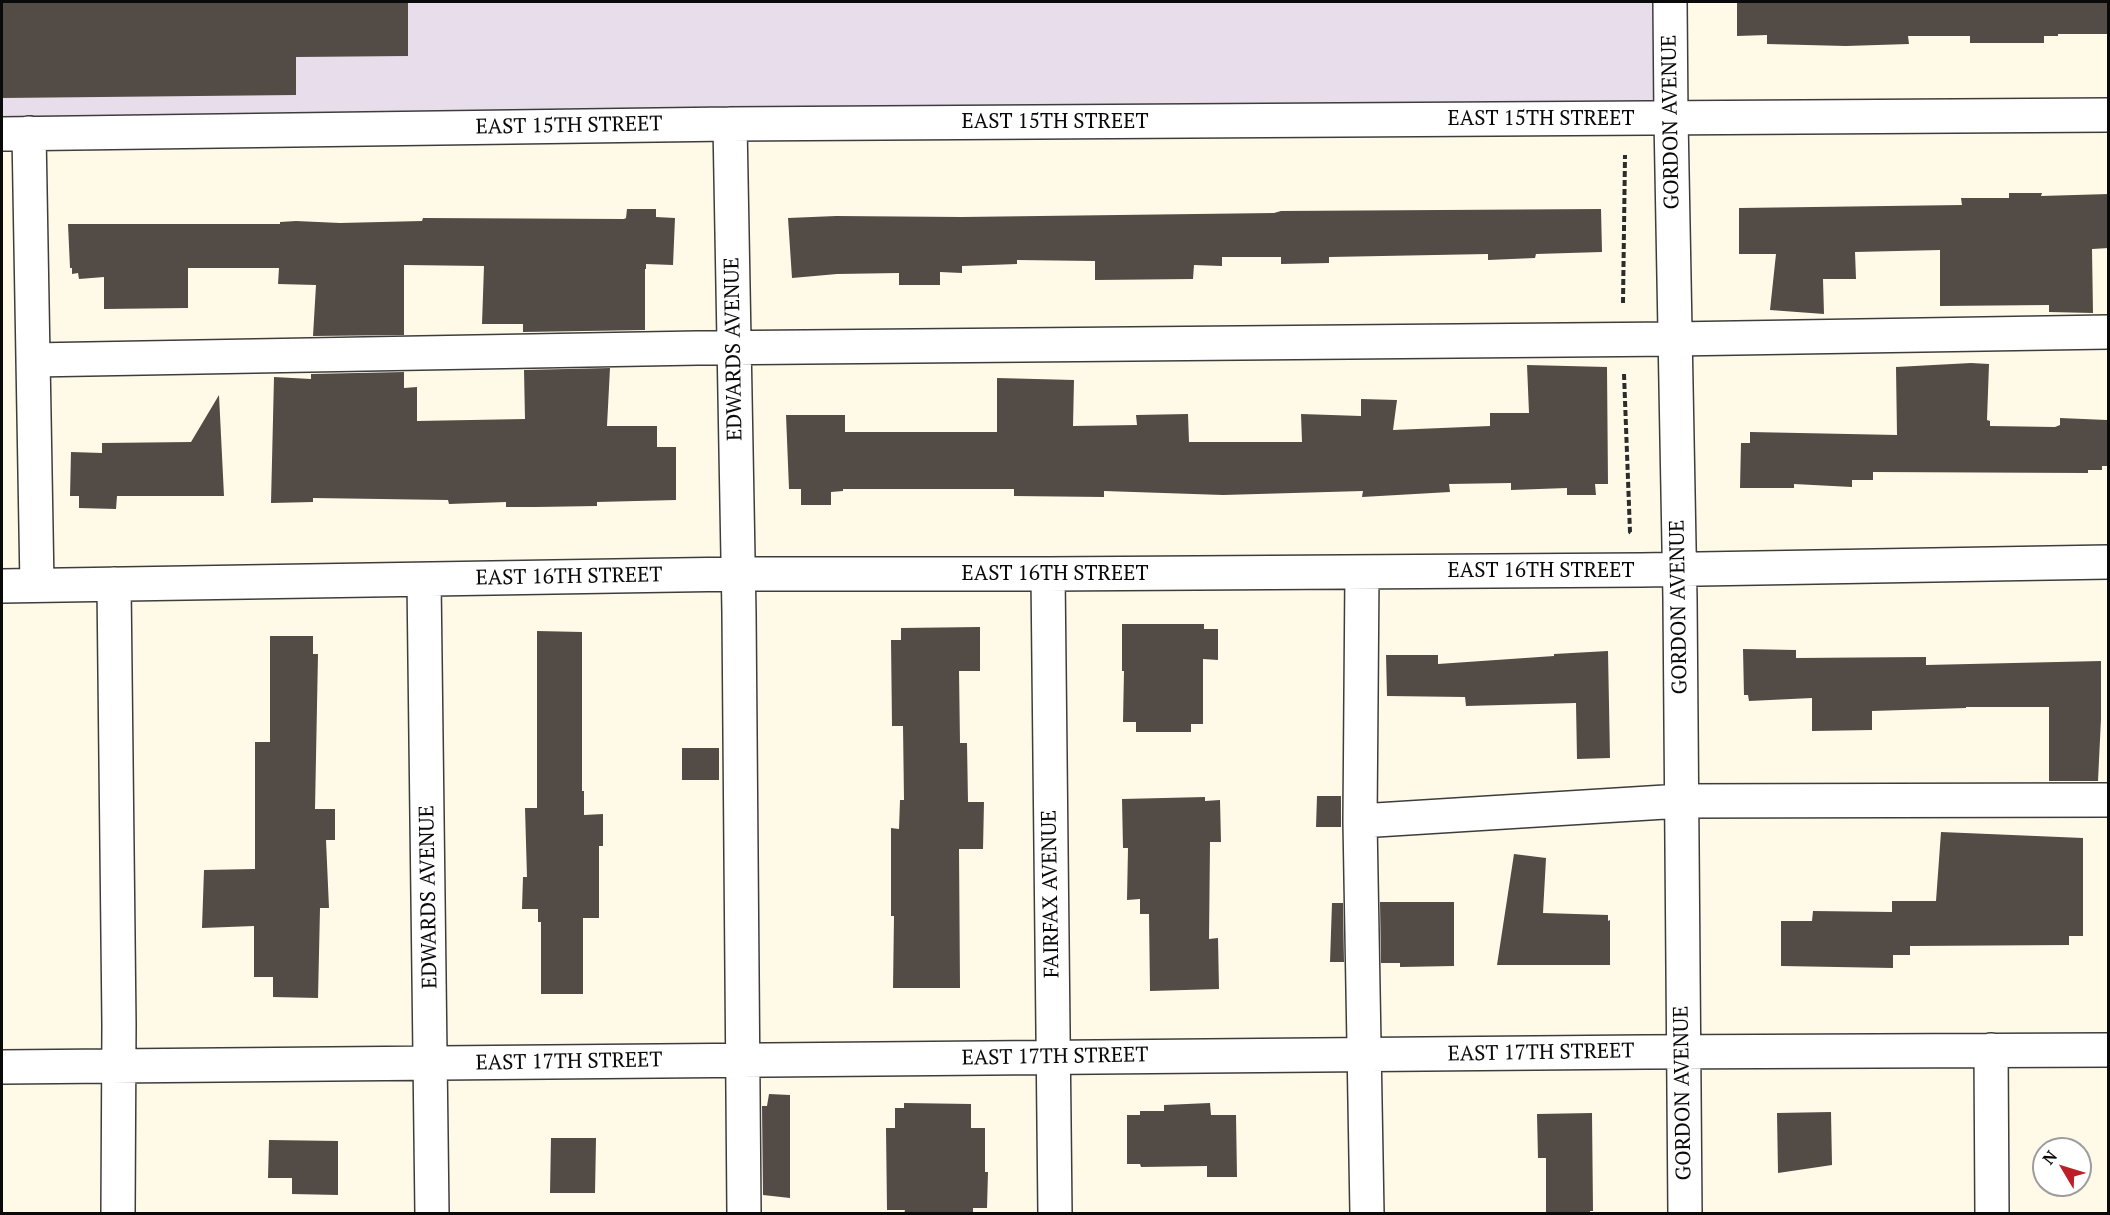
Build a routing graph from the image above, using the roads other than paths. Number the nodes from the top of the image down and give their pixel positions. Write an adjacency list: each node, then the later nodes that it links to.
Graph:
1 (1670, 2): 3 (street, GORDON AVENUE)
2 (2109, 115): 3 (street, EAST 15TH STREET)
3 (1671, 118): 4 (street, EAST 15TH STREET); 7 (street, GORDON AVENUE)
4 (730, 124): 5 (street, EAST 15TH STREET); 8 (street, EDWARDS AVENUE)
5 (15, 134): 9 (street)
6 (2109, 332): 7 (street)
7 (1674, 339): 8 (street); 11 (street, GORDON AVENUE)
8 (734, 348): 9 (street); 13 (street, EDWARDS AVENUE)
9 (33, 360): 17 (street)
10 (2109, 562): 11 (street, EAST 16TH STREET)
11 (1679, 570): 12 (street, EAST 16TH STREET); 20 (street, GORDON AVENUE)
12 (1362, 572): 14 (street, EAST 16TH STREET); 21 (street)
13 (738, 574): 14 (street, EAST 16TH STREET); 15 (street, EAST 16TH STREET); 27 (street, EDWARDS AVENUE)
14 (1047, 574): 26 (street, FAIRFAX AVENUE)
15 (424, 580): 16 (street, EAST 16TH STREET); 28 (street, EDWARDS AVENUE)
16 (114, 584): 17 (street, EAST 16TH STREET); 29 (street)
17 (37, 585): 18 (street, EAST 16TH STREET)
18 (2, 586)
19 (2109, 800): 20 (street)
20 (1681, 801): 21 (street); 24 (street, GORDON AVENUE)
21 (1360, 821): 25 (street)
22 (1991, 1050): 23 (street, EAST 17TH STREET); 24 (street, EAST 17TH STREET); 37 (street)
23 (2109, 1050)
24 (1683, 1052): 25 (street, EAST 17TH STREET); 36 (street, GORDON AVENUE)
25 (1364, 1054): 26 (street, EAST 17TH STREET); 35 (street)
26 (1053, 1057): 27 (street, EAST 17TH STREET); 34 (street, FAIRFAX AVENUE)
27 (742, 1060): 28 (street, EAST 17TH STREET); 33 (street, EDWARDS AVENUE)
28 (431, 1064): 29 (street, EAST 17TH STREET); 32 (street, EDWARDS AVENUE)
29 (119, 1066): 30 (street, EAST 17TH STREET); 31 (street)
30 (2, 1067)
31 (118, 1214)
32 (432, 1214)
33 (744, 1214)
34 (1055, 1214)
35 (1367, 1214)
36 (1684, 1214)
37 (1992, 1214)

